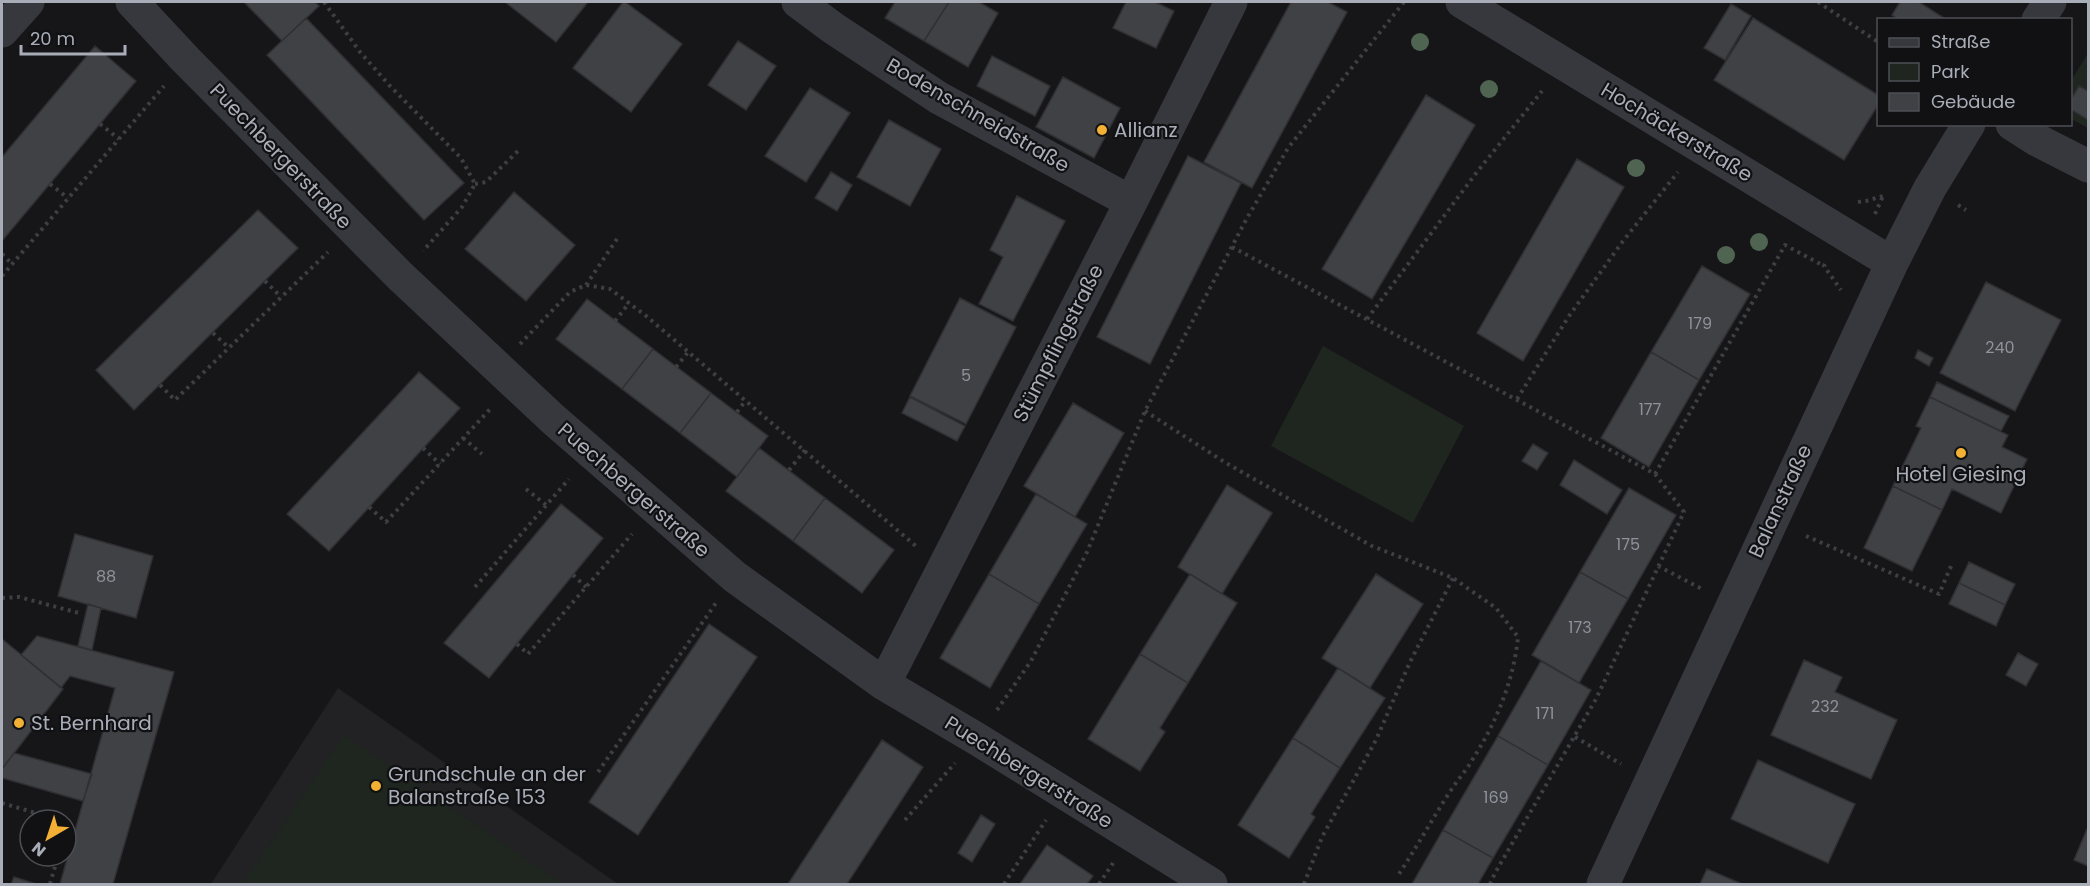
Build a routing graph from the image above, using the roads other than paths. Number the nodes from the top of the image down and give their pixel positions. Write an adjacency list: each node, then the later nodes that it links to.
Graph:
1 (28, 2): 8 (street)
2 (132, 2): 14 (street, Puechbergerstraße)
3 (798, 2): 12 (street, Bodenschneidstraße)
4 (1231, 2): 12 (street, Stümpflingstraße)
5 (1462, 2): 13 (street, Hochäckerstraße)
6 (2049, 2): 7 (street)
7 (2039, 18)
8 (2, 31)
9 (1968, 126): 13 (street, Balanstraße)
10 (2015, 126): 11 (street)
11 (2088, 166)
12 (1131, 202): 14 (street, Stümpflingstraße)
13 (1892, 263): 16 (street, Balanstraße)
14 (884, 684): 15 (street, Puechbergerstraße)
15 (1211, 885)
16 (1603, 885)

